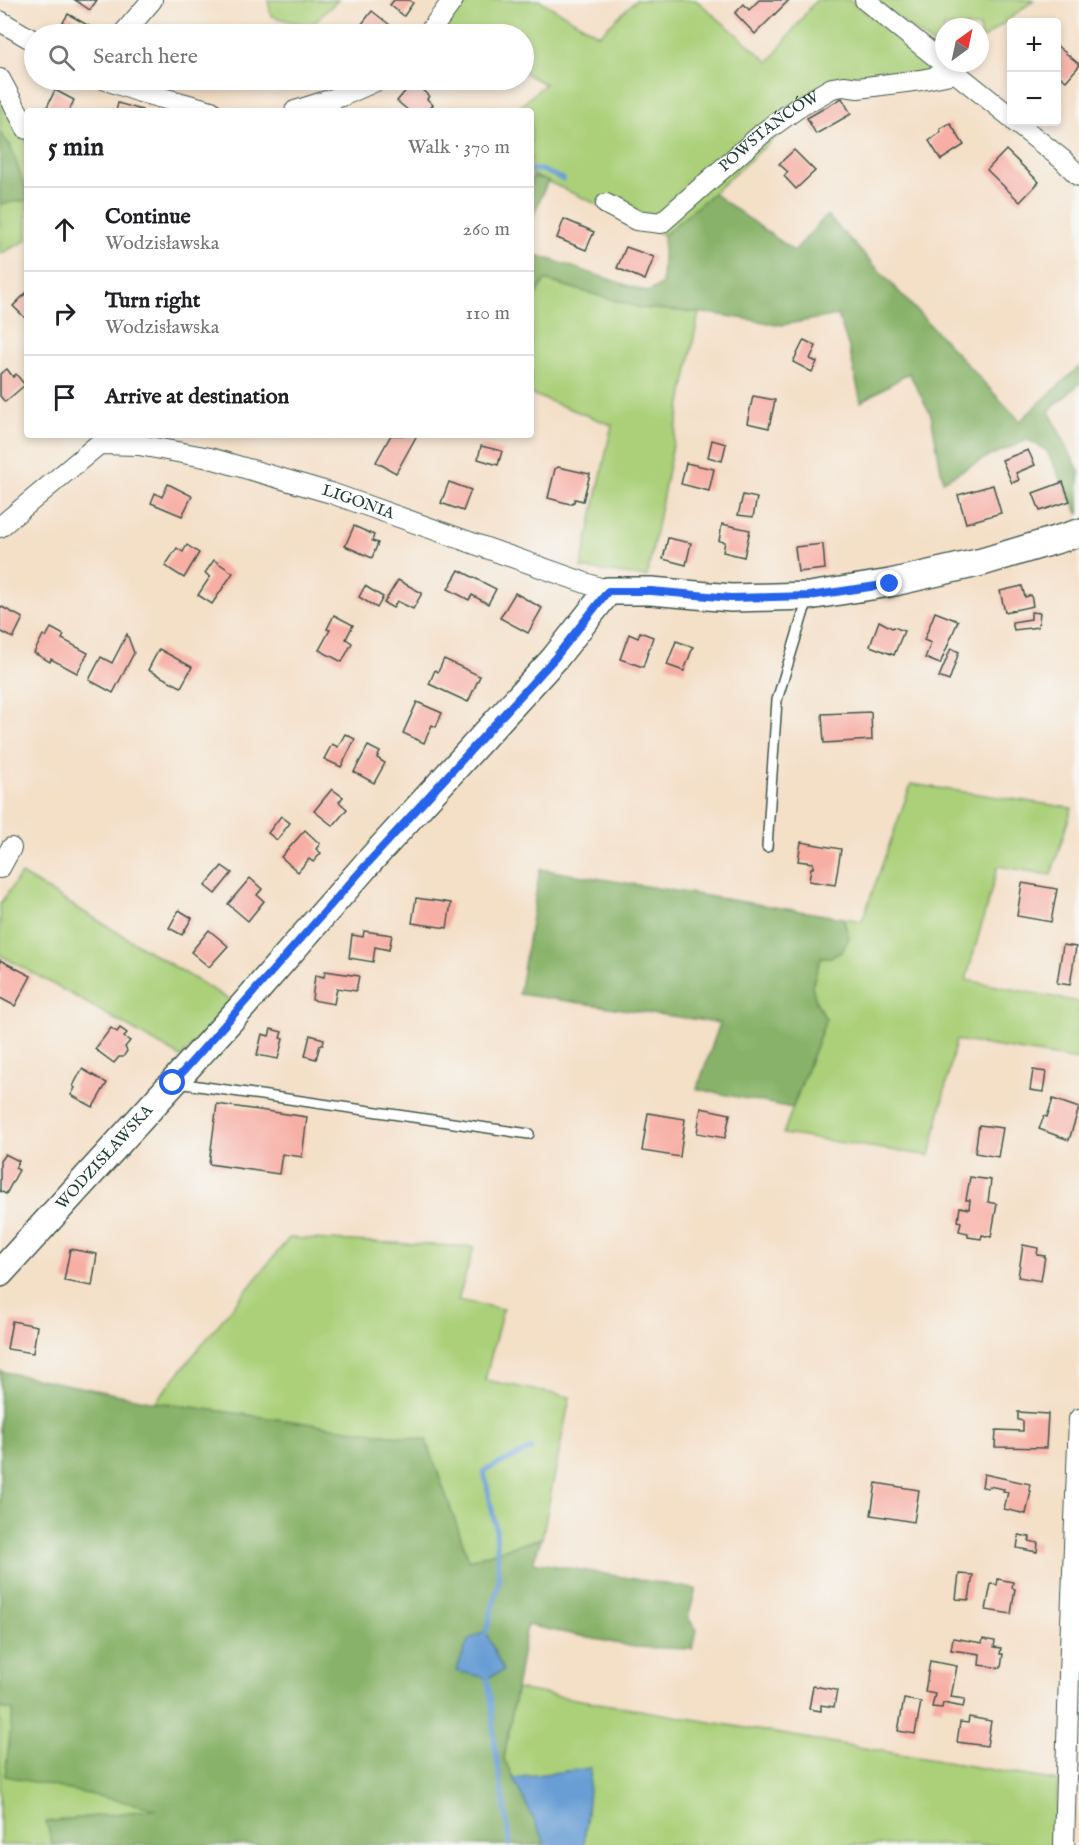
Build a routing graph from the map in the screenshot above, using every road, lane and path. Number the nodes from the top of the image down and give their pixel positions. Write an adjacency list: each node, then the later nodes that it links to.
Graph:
1 (152, 0): 5 (street)
2 (453, 0): 6 (street)
3 (865, 0): 8 (street)
4 (0, 21): 7 (street)
5 (132, 24)
6 (435, 24)
7 (24, 35)
8 (955, 73): 14 (street); 18 (street, POWSTAŃCÓW)
9 (0, 79): 15 (street)
10 (134, 90): 12 (street)
11 (356, 90): 13 (street)
12 (200, 108)
13 (304, 108)
14 (1007, 115)
15 (24, 123)
16 (1020, 126): 17 (street)
17 (1079, 176)
18 (606, 204)
19 (97, 440): 20 (street, LIGONIA); 22 (street, LIGONIA)
20 (0, 527)
21 (1079, 533): 23 (street)
22 (608, 591): 23 (street); 27 (street, WODZISŁAWSKA)
23 (809, 596): 24 (lane)
24 (766, 847)
25 (11, 848): 26 (street)
26 (0, 868)
27 (173, 1083): 28 (lane); 29 (street, WODZISŁAWSKA)
28 (530, 1134)
29 (0, 1273)
30 (1079, 1419): 31 (street)
31 (1064, 1845)

